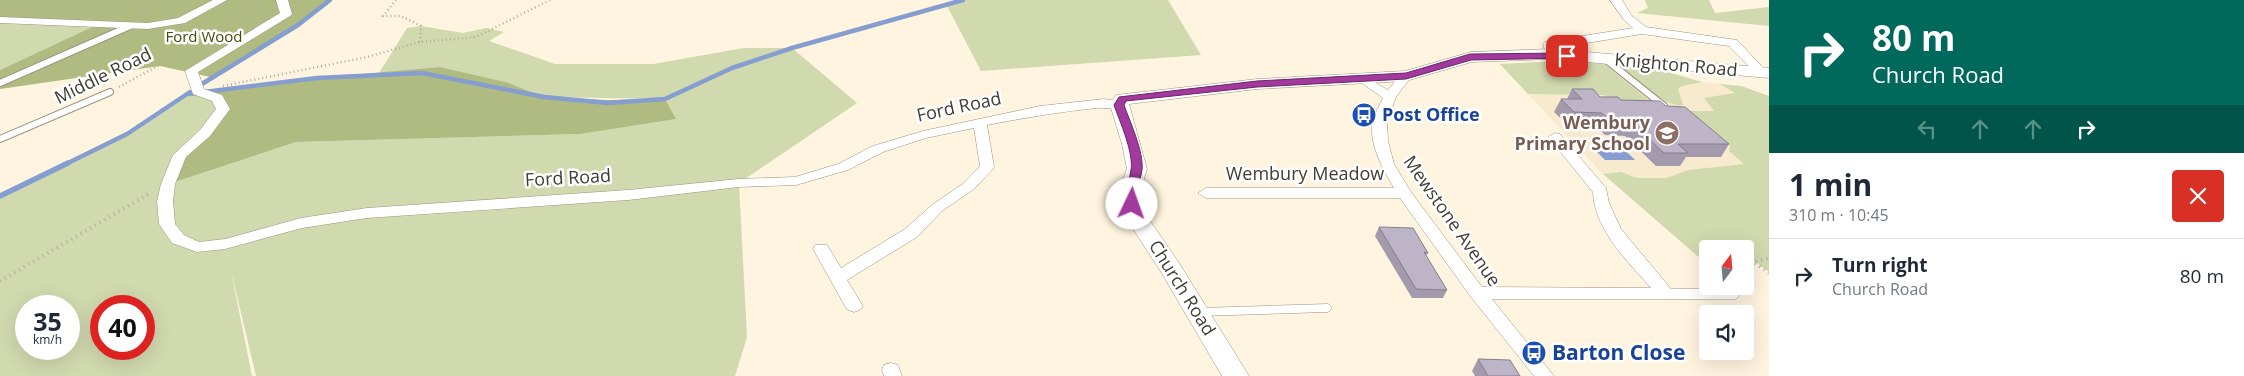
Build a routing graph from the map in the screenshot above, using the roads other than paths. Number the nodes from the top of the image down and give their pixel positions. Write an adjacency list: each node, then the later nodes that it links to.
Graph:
1 (221, 0): 5 (street)
2 (282, 0): 17 (street, Ford Road)
3 (1616, 0): 6 (street)
4 (0, 20): 5 (street)
5 (130, 26): 12 (lane)
6 (1642, 30): 7 (street); 9 (street)
7 (1552, 54): 8 (street, Knighton Road); 10 (street, Knighton Road)
8 (1605, 59): 9 (street, Knighton Road); 16 (lane)
9 (1765, 72)
10 (1406, 76): 11 (street); 14 (street, Mewstone Avenue)
11 (1362, 79): 14 (street); 15 (street)
12 (0, 83)
13 (110, 92): 19 (lane, Middle Road)
14 (1390, 97): 21 (street, Mewstone Avenue)
15 (1119, 105): 17 (street, Ford Road); 29 (street, Church Road)
16 (1668, 110)
17 (980, 124): 23 (street)
18 (1555, 137): 25 (street)
19 (0, 139)
20 (1206, 193): 21 (street, Wembury Meadow)
21 (1404, 193): 24 (street, Mewstone Avenue)
22 (821, 249): 23 (street)
23 (839, 277): 27 (street)
24 (1477, 293): 25 (street); 31 (street, Mewstone Avenue)
25 (1666, 294): 26 (street)
26 (1699, 295)
27 (854, 306)
28 (1327, 308): 29 (lane)
29 (1197, 312): 30 (street, Church Road)
30 (1236, 376)
31 (1545, 376)

